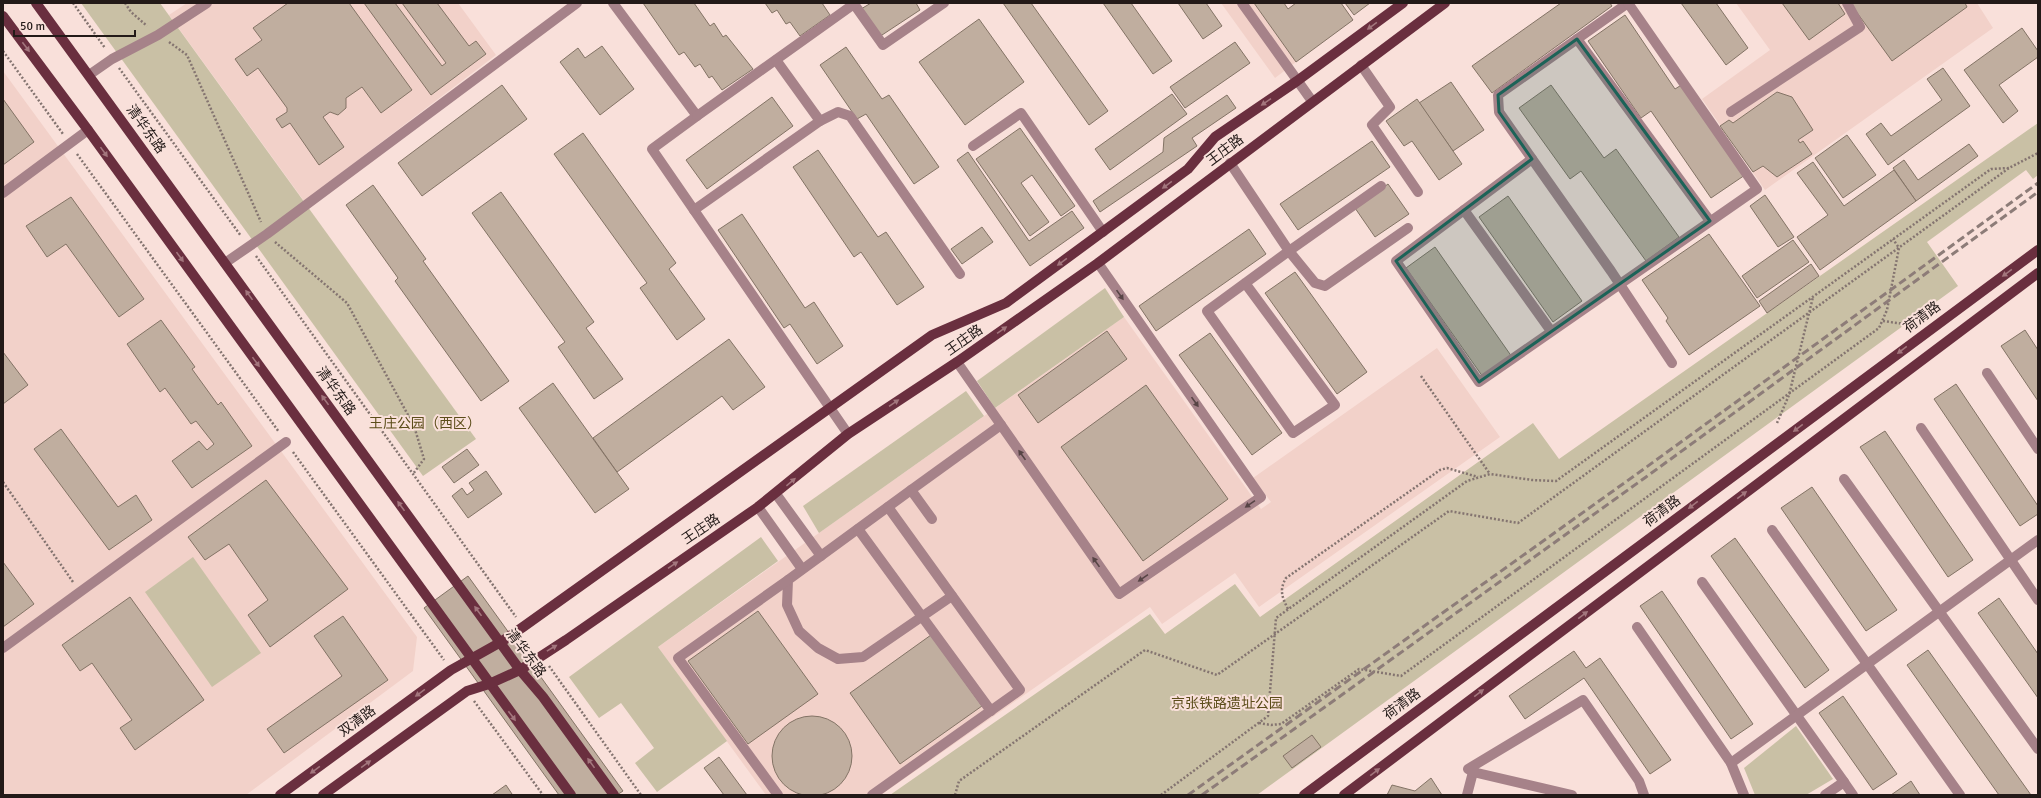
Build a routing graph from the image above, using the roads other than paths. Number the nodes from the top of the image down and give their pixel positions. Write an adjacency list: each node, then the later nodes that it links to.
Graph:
1 (36, 3): 16 (main road, 清华东路)
2 (207, 3): 16 (street)
3 (577, 3): 36 (street)
4 (613, 3): 20 (street)
5 (944, 3): 11 (street)
6 (1242, 3): 17 (street)
7 (1403, 3): 17 (main road, 王庄路, one-way to 17)
8 (1445, 3): 15 (main road, 王庄路)
9 (1628, 3): 13 (street); 31 (street)
10 (1847, 3): 19 (street)
11 (853, 4): 14 (street)
12 (3, 16): 22 (main road, one-way to 22)
13 (1577, 39): 24 (street); 31 (street)
14 (776, 60): 20 (street); 21 (street)
15 (1361, 65): 18 (main road, 王庄路); 27 (street)
16 (89, 75): 36 (main road, 清华东路)
17 (1298, 81): 18 (street); 33 (main road, 王庄路, one-way to 33)
18 (1312, 101): 25 (main road, 王庄路)
19 (1731, 112)
20 (697, 116): 29 (street)
21 (820, 121): 29 (street); 39 (street)
22 (88, 130): 28 (street); 73 (main road, one-way to 73)
23 (973, 146): 33 (street)
24 (1532, 159): 30 (street); 41 (street)
25 (1230, 163): 35 (street); 37 (main road, 王庄路)
26 (1381, 186): 35 (street)
27 (1418, 192)
28 (3, 193)
29 (694, 210): 46 (street)
30 (1464, 210): 42 (street); 42 (street)
31 (1710, 221): 41 (street)
32 (1408, 228): 35 (street)
33 (1103, 232): 46 (main road, 王庄路, one-way to 46)
34 (2038, 250): 90 (main road, 荷清路, one-way to 90)
35 (1289, 251): 40 (street)
36 (225, 263): 71 (main road, 清华东路, one-way to 36)
37 (1098, 263): 43 (main road, 王庄路, one-way to 37); 47 (street, one-way to 47)
38 (2038, 273): 91 (main road, one-way to 38)
39 (960, 274)
40 (1245, 283): 40 (street)
41 (1620, 283): 42 (street); 44 (street)
42 (1551, 331)
43 (957, 362): 47 (street); 49 (main road, 王庄路, one-way to 43)
44 (1672, 362)
45 (1987, 373): 51 (street)
46 (829, 408): 49 (street); 71 (main road, 王庄路)
47 (1001, 425): 53 (street)
48 (1921, 428): 62 (street)
49 (848, 434): 54 (main road, 王庄路, one-way to 49)
50 (286, 442): 72 (street)
51 (2038, 449)
52 (1844, 479): 68 (street)
53 (911, 490): 55 (street); 57 (street)
54 (776, 494): 56 (main road, 王庄路); 61 (street)
55 (888, 507): 58 (street); 66 (street)
56 (758, 508): 63 (street); 76 (main road, 王庄路, one-way to 56)
57 (932, 519)
58 (858, 529): 61 (street); 69 (street)
59 (1772, 530): 74 (street)
60 (2038, 540): 62 (street)
61 (821, 556): 63 (street)
62 (2011, 560): 67 (street); 68 (street)
63 (802, 569): 64 (street)
64 (788, 580): 69 (street); 88 (street)
65 (1702, 582): 79 (street)
66 (952, 596): 69 (street); 78 (street)
67 (2038, 600)
68 (1940, 611): 74 (street); 80 (street)
69 (922, 617): 78 (street)
70 (1637, 627): 81 (street)
71 (501, 642): 73 (main road, 王庄路); 76 (main road, 清华东路)
72 (3, 648)
73 (470, 658): 75 (main road, 王庄路); 77 (main road)
74 (1868, 664): 79 (street); 98 (street)
75 (451, 670): 84 (main road, 双清路, one-way to 84)
76 (520, 670): 77 (main road, 王庄路); 87 (main road, 清华东路, one-way to 76)
77 (489, 684): 85 (main road, 王庄路, one-way to 77); 86 (main road, one-way to 86)
78 (990, 711): 89 (street)
79 (1797, 715): 81 (street); 83 (street)
80 (2038, 749)
81 (1731, 763): 95 (street)
82 (1473, 772): 92 (street); 93 (street); 94 (street)
83 (1844, 782): 96 (street); 97 (street)
84 (280, 795)
85 (323, 795)
86 (571, 795)
87 (614, 795)
88 (778, 795)
89 (872, 795)
90 (1304, 795)
91 (1344, 795)
92 (1467, 795)
93 (1572, 795)
94 (1644, 795)
95 (1744, 795)
96 (1825, 795)
97 (1853, 795)
98 (1960, 795)

